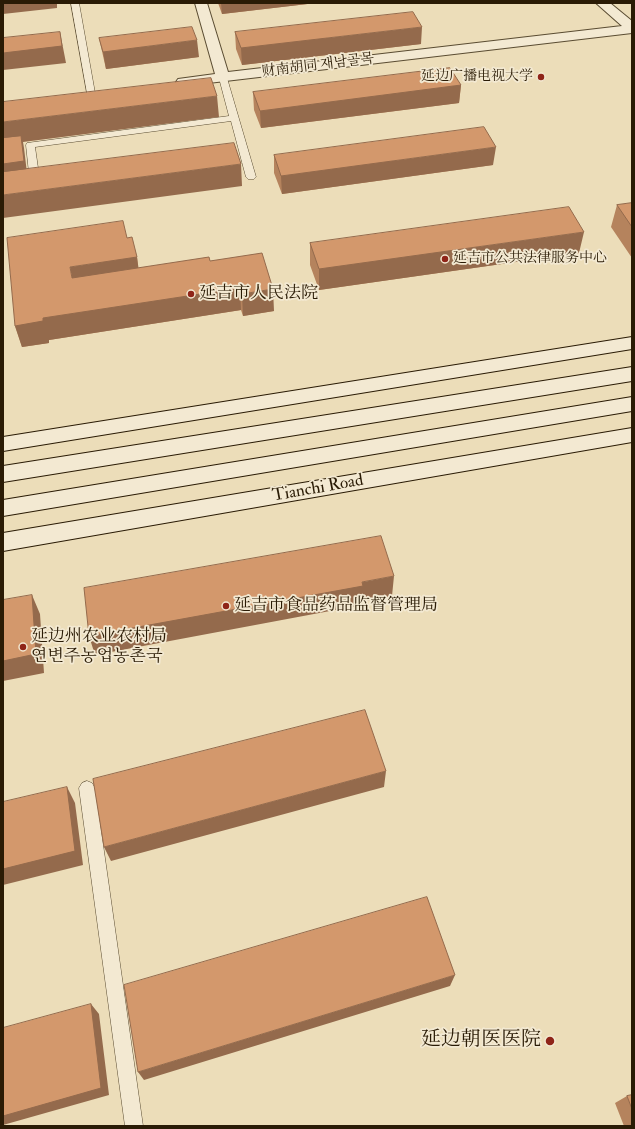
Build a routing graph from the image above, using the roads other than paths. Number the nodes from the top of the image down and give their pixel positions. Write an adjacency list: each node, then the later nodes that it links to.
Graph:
1 (75, 3): 8 (lane)
2 (200, 3): 5 (street)
3 (602, 3): 4 (street)
4 (632, 28): 5 (street, 财南胡同 재남골목)
5 (223, 78): 6 (street, 财南胡同 재남골목); 10 (lane)
6 (169, 84)
7 (107, 91): 8 (street)
8 (91, 93): 9 (street)
9 (76, 95)
10 (235, 118): 11 (lane); 12 (lane)
11 (251, 177)
12 (3, 179)
13 (632, 343): 17 (street)
14 (632, 374): 18 (street)
15 (632, 404): 19 (street, Tianchi Road)
16 (632, 435): 20 (street, Tianchi Road)
17 (3, 444)
18 (3, 474)
19 (3, 508)
20 (3, 542)
21 (87, 788): 22 (lane)
22 (134, 1126)

